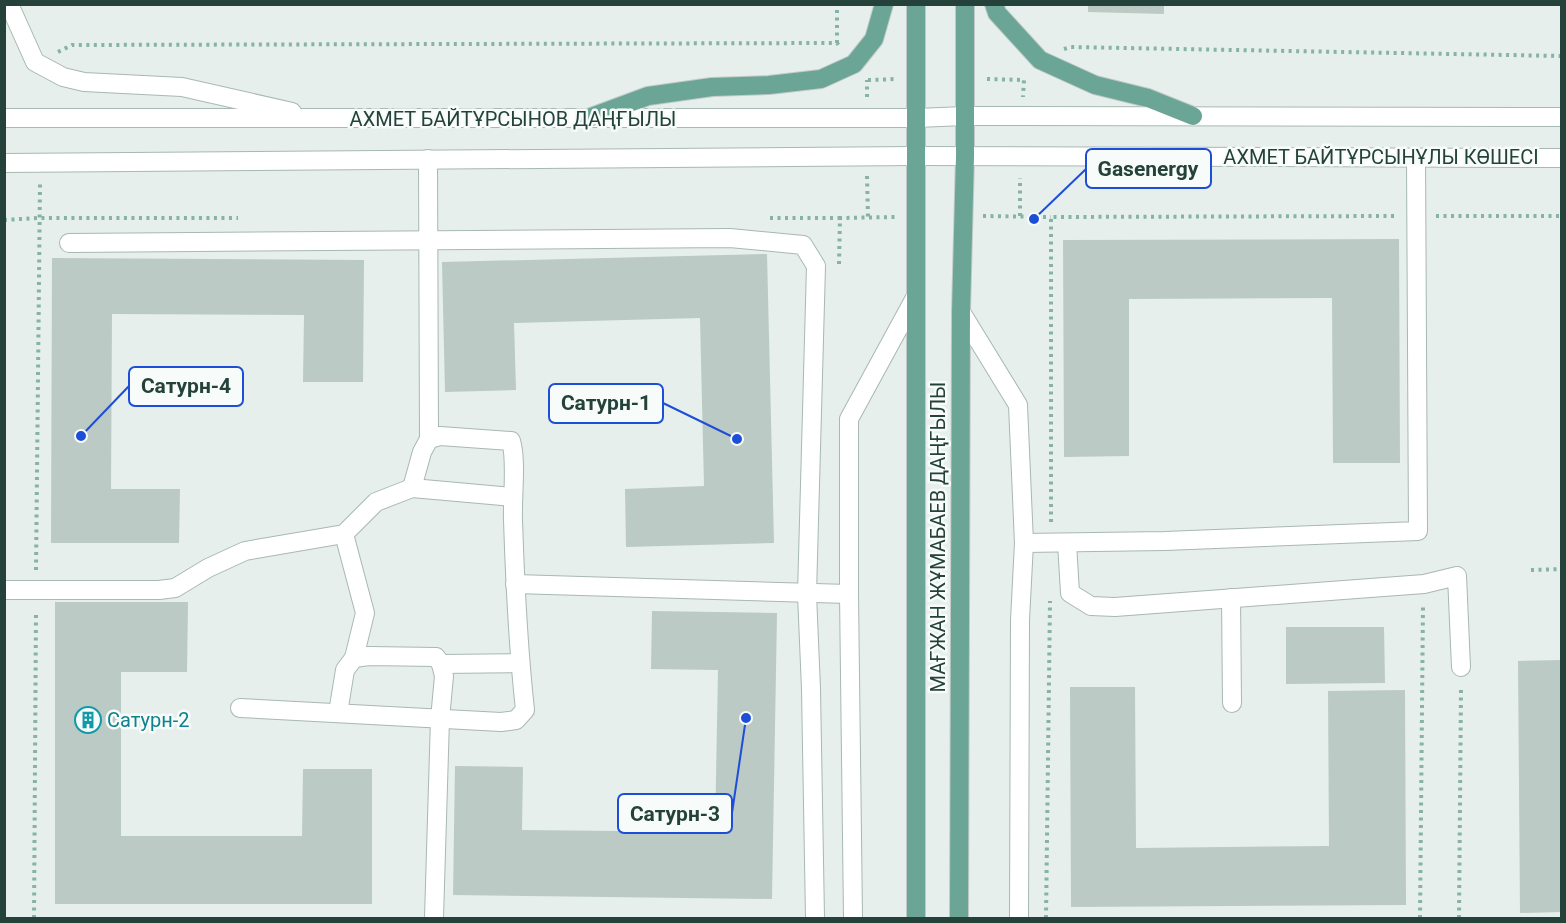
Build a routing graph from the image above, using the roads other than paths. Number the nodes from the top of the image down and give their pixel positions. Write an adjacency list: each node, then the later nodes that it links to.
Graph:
1 (9, 4): 13 (street)
2 (884, 4): 12 (main road)
3 (916, 4): 11 (main road, МАҒЖАН ЖҰМАБАЕВ ДАҢҒЫЛЫ)
4 (965, 4): 6 (main road, МАҒЖАН ЖҰМАБАЕВ ДАҢҒЫЛЫ)
5 (994, 4): 8 (main road)
6 (965, 116): 7 (street, АХМЕТ БАЙТҰРСЫНОВ ДАҢҒЫЛЫ); 11 (street, АХМЕТ БАЙТҰРСЫНОВ ДАҢҒЫЛЫ); 15 (main road, МАҒЖАН ЖҰМАБАЕВ ДАҢҒЫЛЫ)
7 (1022, 116): 8 (street, АХМЕТ БАЙТҰРСЫНҰЛЫ КӨШЕСІ)
8 (1193, 116): 9 (street, АХМЕТ БАЙТҰРСЫНҰЛЫ КӨШЕСІ)
9 (1562, 117)
10 (4, 118): 13 (street, АХМЕТ БАЙТҰРСЫНОВ ДАҢҒЫЛЫ)
11 (916, 118): 12 (street, АХМЕТ БАЙТҰРСЫНОВ ДАҢҒЫЛЫ); 14 (main road, МАҒЖАН ЖҰМАБАЕВ ДАҢҒЫЛЫ)
12 (586, 119): 13 (street, АХМЕТ БАЙТҰРСЫНОВ ДАҢҒЫЛЫ)
13 (326, 120)
14 (915, 156): 15 (street, АХМЕТ БАЙТҰРСЫНОВ ДАҢҒЫЛЫ); 19 (street, АХМЕТ БАЙТҰРСЫНОВ ДАҢҒЫЛЫ); 23 (main road, МАҒЖАН ЖҰМАБАЕВ ДАҢҒЫЛЫ)
15 (965, 156): 16 (street, АХМЕТ БАЙТҰРСЫНОВ ДАҢҒЫЛЫ); 24 (main road, МАҒЖАН ЖҰМАБАЕВ ДАҢҒЫЛЫ)
16 (1020, 156): 17 (street, АХМЕТ БАЙТҰРСЫНҰЛЫ КӨШЕСІ)
17 (1416, 158): 18 (street, АХМЕТ БАЙТҰРСЫНҰЛЫ КӨШЕСІ); 30 (street)
18 (1562, 158)
19 (428, 159): 20 (street, АХМЕТ БАЙТҰРСЫНОВ ДАҢҒЫЛЫ); 21 (street)
20 (4, 163)
21 (429, 240): 22 (street); 25 (street); 33 (street)
22 (69, 243)
23 (916, 296): 34 (street); 47 (main road, МАҒЖАН ЖҰМАБАЕВ ДАҢҒЫЛЫ)
24 (961, 312): 29 (street); 48 (main road, МАҒЖАН ЖҰМАБАЕВ ДАҢҒЫЛЫ)
25 (429, 439): 26 (street); 27 (street)
26 (412, 488): 27 (street); 28 (street)
27 (512, 497): 31 (street)
28 (344, 534): 32 (street); 36 (street)
29 (1024, 543): 30 (street); 49 (street)
30 (1059, 543): 35 (street)
31 (515, 584): 33 (street); 37 (street)
32 (4, 590)
33 (807, 594): 34 (street); 45 (street)
34 (849, 594): 46 (street)
35 (1231, 598): 39 (street); 40 (street)
36 (354, 658): 38 (street); 42 (street)
37 (520, 663): 38 (street); 43 (street)
38 (441, 664): 43 (street)
39 (1461, 667)
40 (1232, 703)
41 (240, 708): 42 (street)
42 (338, 713): 43 (street)
43 (440, 718): 44 (street)
44 (434, 918)
45 (815, 918)
46 (853, 918)
47 (916, 918)
48 (959, 918)
49 (1019, 918)

